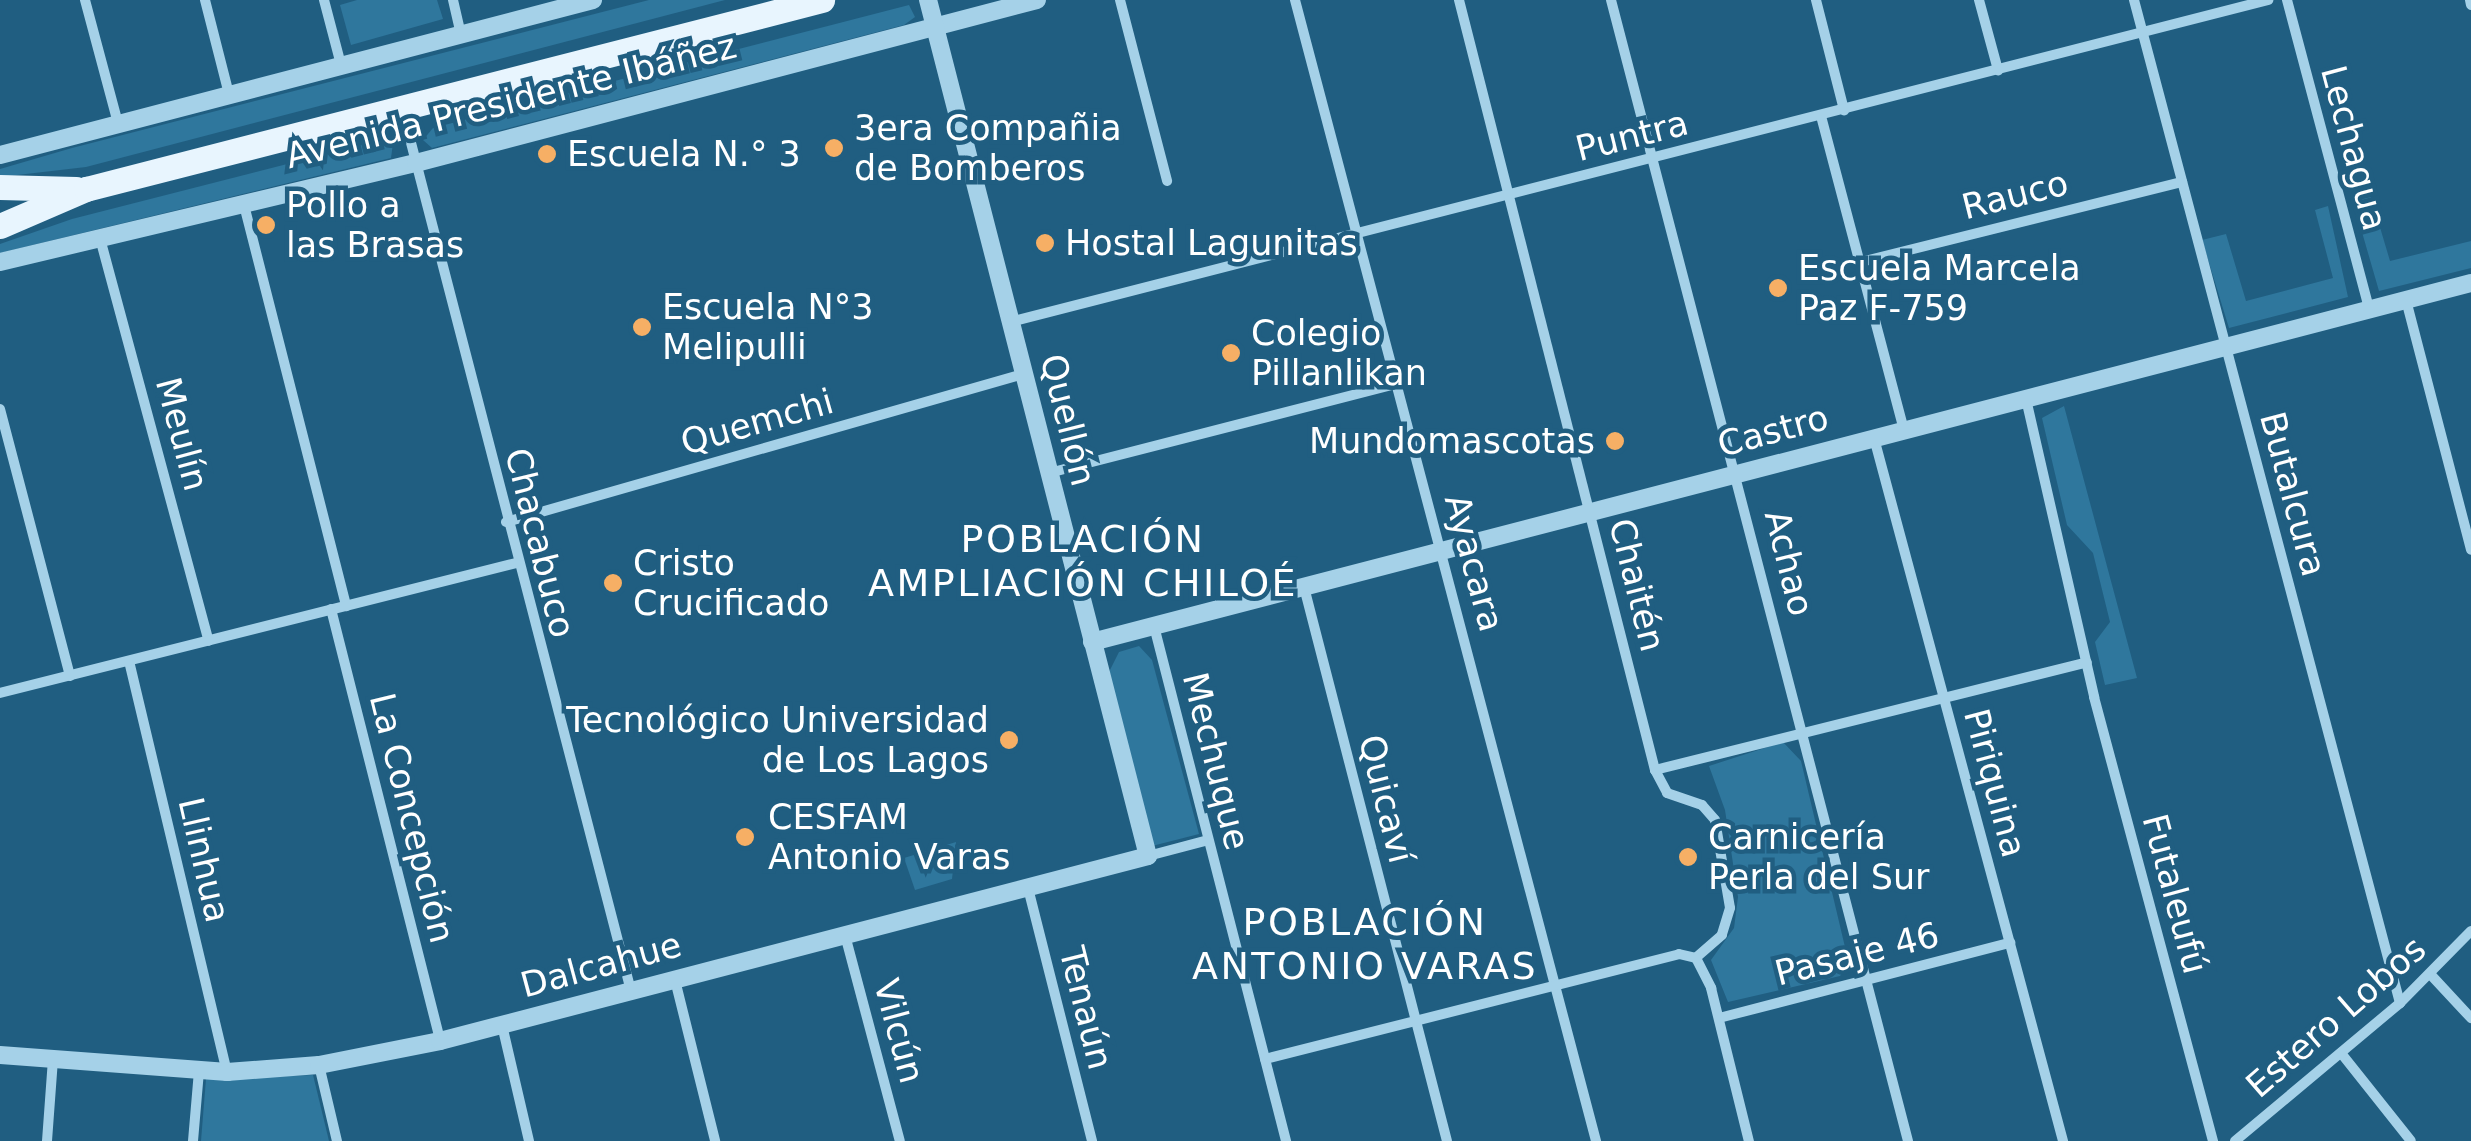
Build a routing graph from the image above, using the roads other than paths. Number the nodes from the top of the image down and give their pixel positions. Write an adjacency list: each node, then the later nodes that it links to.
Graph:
1 (86, 0): 28 (street)
2 (206, 0): 24 (street)
3 (324, 0): 22 (street)
4 (452, 0): 21 (street)
5 (593, 0): 18 (street)
6 (822, 0): 25 (main road, Avenida Presidente Ibáñez)
7 (928, 0): 19 (street, Quellón)
8 (1038, 0): 19 (street, Avenida Presidente Ibáñez)
9 (1120, 0): 32 (street)
10 (1295, 0): 39 (street, Ayacara)
11 (1459, 0): 36 (street, Chaitén)
12 (1611, 0): 30 (street, Achao)
13 (1816, 0): 26 (street)
14 (1979, 0): 23 (street)
15 (2134, 0): 20 (street, Butalcura)
16 (2268, 0): 20 (street, Puntra)
17 (2287, 0): 45 (street, Lechagua)
18 (568, 3): 21 (street)
19 (935, 27): 31 (street, Avenida Presidente Ibáñez); 46 (street, Quellón)
20 (2143, 32): 23 (street, Puntra); 33 (street, Butalcura)
21 (462, 34): 22 (street)
22 (341, 65): 24 (street)
23 (1998, 70): 26 (street, Puntra)
24 (229, 94): 28 (street)
25 (402, 108): 31 (street, Chacabuco); 35 (main road, Avenida Presidente Ibáñez)
26 (1844, 110): 27 (street, Puntra)
27 (1820, 116): 30 (street, Puntra); 42 (street)
28 (118, 123): 29 (street)
29 (1, 152)
30 (1652, 159): 36 (street, Puntra); 55 (street, Achao)
31 (416, 163): 37 (street, Avenida Presidente Ibáñez); 57 (street, Chacabuco)
32 (1166, 181)
33 (2182, 182): 42 (street, Rauco); 47 (street, Butalcura)
34 (0, 187): 35 (main road, Avenida Presidente Ibáñez)
35 (86, 189): 38 (main road, Avenida Presidente Ibáñez)
36 (1510, 196): 39 (street, Puntra); 56 (street, Chaitén)
37 (244, 205): 40 (street, Avenida Presidente Ibáñez); 62 (street)
38 (0, 226)
39 (1360, 234): 46 (street, Puntra); 49 (street, Ayacara)
40 (102, 242): 41 (street, Avenida Presidente Ibáñez); 65 (street, Meulín)
41 (0, 262)
42 (1861, 262): 52 (street)
43 (2471, 283): 44 (street, Castro)
44 (2406, 300): 45 (street, Castro); 58 (street)
45 (2369, 310): 47 (street, Castro)
46 (1009, 322): 48 (street, Quellón)
47 (2226, 347): 50 (street, Castro); 86 (street, Butalcura)
48 (1023, 374): 54 (street, Quellón); 57 (street, Quemchi)
49 (1399, 383): 54 (street); 59 (street, Ayacara)
50 (2026, 399): 52 (street, Castro); 68 (street, Futaleufú)
51 (0, 409): 69 (street)
52 (1904, 430): 53 (street, Castro)
53 (1874, 438): 55 (street, Castro); 71 (street, Piriquina)
54 (1048, 473): 66 (street, Quellón)
55 (1738, 474): 56 (street, Castro); 72 (street, Achao)
56 (1591, 512): 59 (street, Castro); 73 (street, Chaitén)
57 (506, 522): 60 (street, Chacabuco)
58 (2471, 550)
59 (1443, 551): 61 (street, Castro); 84 (street, Ayacara)
60 (516, 562): 62 (street); 85 (street, Chacabuco)
61 (1304, 587): 64 (street, Castro); 89 (street, Quicaví)
62 (346, 606): 63 (street)
63 (331, 610): 65 (street); 91 (street, La Concepción)
64 (1154, 626): 66 (street, Castro); 74 (street, Mechuque)
65 (209, 640): 67 (street)
66 (1092, 642): 75 (street, Quellón)
67 (129, 661): 69 (street); 98 (street, Llinhua)
68 (2087, 662): 71 (street); 112 (street, Futaleufú)
69 (70, 676): 70 (street)
70 (0, 694)
71 (1944, 697): 72 (street); 79 (street, Piriquina)
72 (1803, 732): 73 (street); 83 (street, Achao)
73 (1655, 770): 80 (street)
74 (1208, 840): 75 (street, Dalcahue); 95 (street, Mechuque)
75 (1148, 856): 76 (street, Dalcahue)
76 (1028, 888): 78 (street, Dalcahue); 105 (street, Tenaún)
77 (2471, 931): 81 (street, Estero Lobos)
78 (846, 935): 82 (street, Dalcahue); 104 (street, Vilcún)
79 (2010, 943): 83 (street, Pasaje 46); 111 (street, Piriquina)
80 (1696, 958): 84 (street); 87 (street)
81 (2430, 975): 86 (street, Estero Lobos); 88 (street)
82 (675, 980): 85 (street, Dalcahue); 103 (street)
83 (1867, 980): 87 (street, Pasaje 46); 110 (street, Achao)
84 (1554, 986): 89 (street); 108 (street, Ayacara)
85 (630, 991): 90 (street, Dalcahue)
86 (2400, 1003): 92 (street, Estero Lobos)
87 (1719, 1018): 109 (street)
88 (2471, 1018)
89 (1414, 1021): 95 (street); 107 (street, Quicaví)
90 (502, 1025): 91 (street, Dalcahue); 102 (street)
91 (440, 1041): 96 (street, Dalcahue)
92 (2341, 1053): 113 (street, Estero Lobos); 114 (street)
93 (0, 1055): 94 (street, Dalcahue)
94 (54, 1059): 97 (street, Dalcahue); 99 (street)
95 (1265, 1059): 106 (street, Mechuque)
96 (318, 1065): 98 (street, Dalcahue); 101 (street)
97 (199, 1071): 98 (street, Dalcahue); 100 (street)
98 (227, 1072)
99 (47, 1141)
100 (193, 1141)
101 (337, 1141)
102 (530, 1141)
103 (716, 1141)
104 (900, 1141)
105 (1092, 1141)
106 (1286, 1141)
107 (1447, 1141)
108 (1596, 1141)
109 (1750, 1141)
110 (1908, 1141)
111 (2063, 1141)
112 (2213, 1141)
113 (2235, 1141)
114 (2412, 1141)

